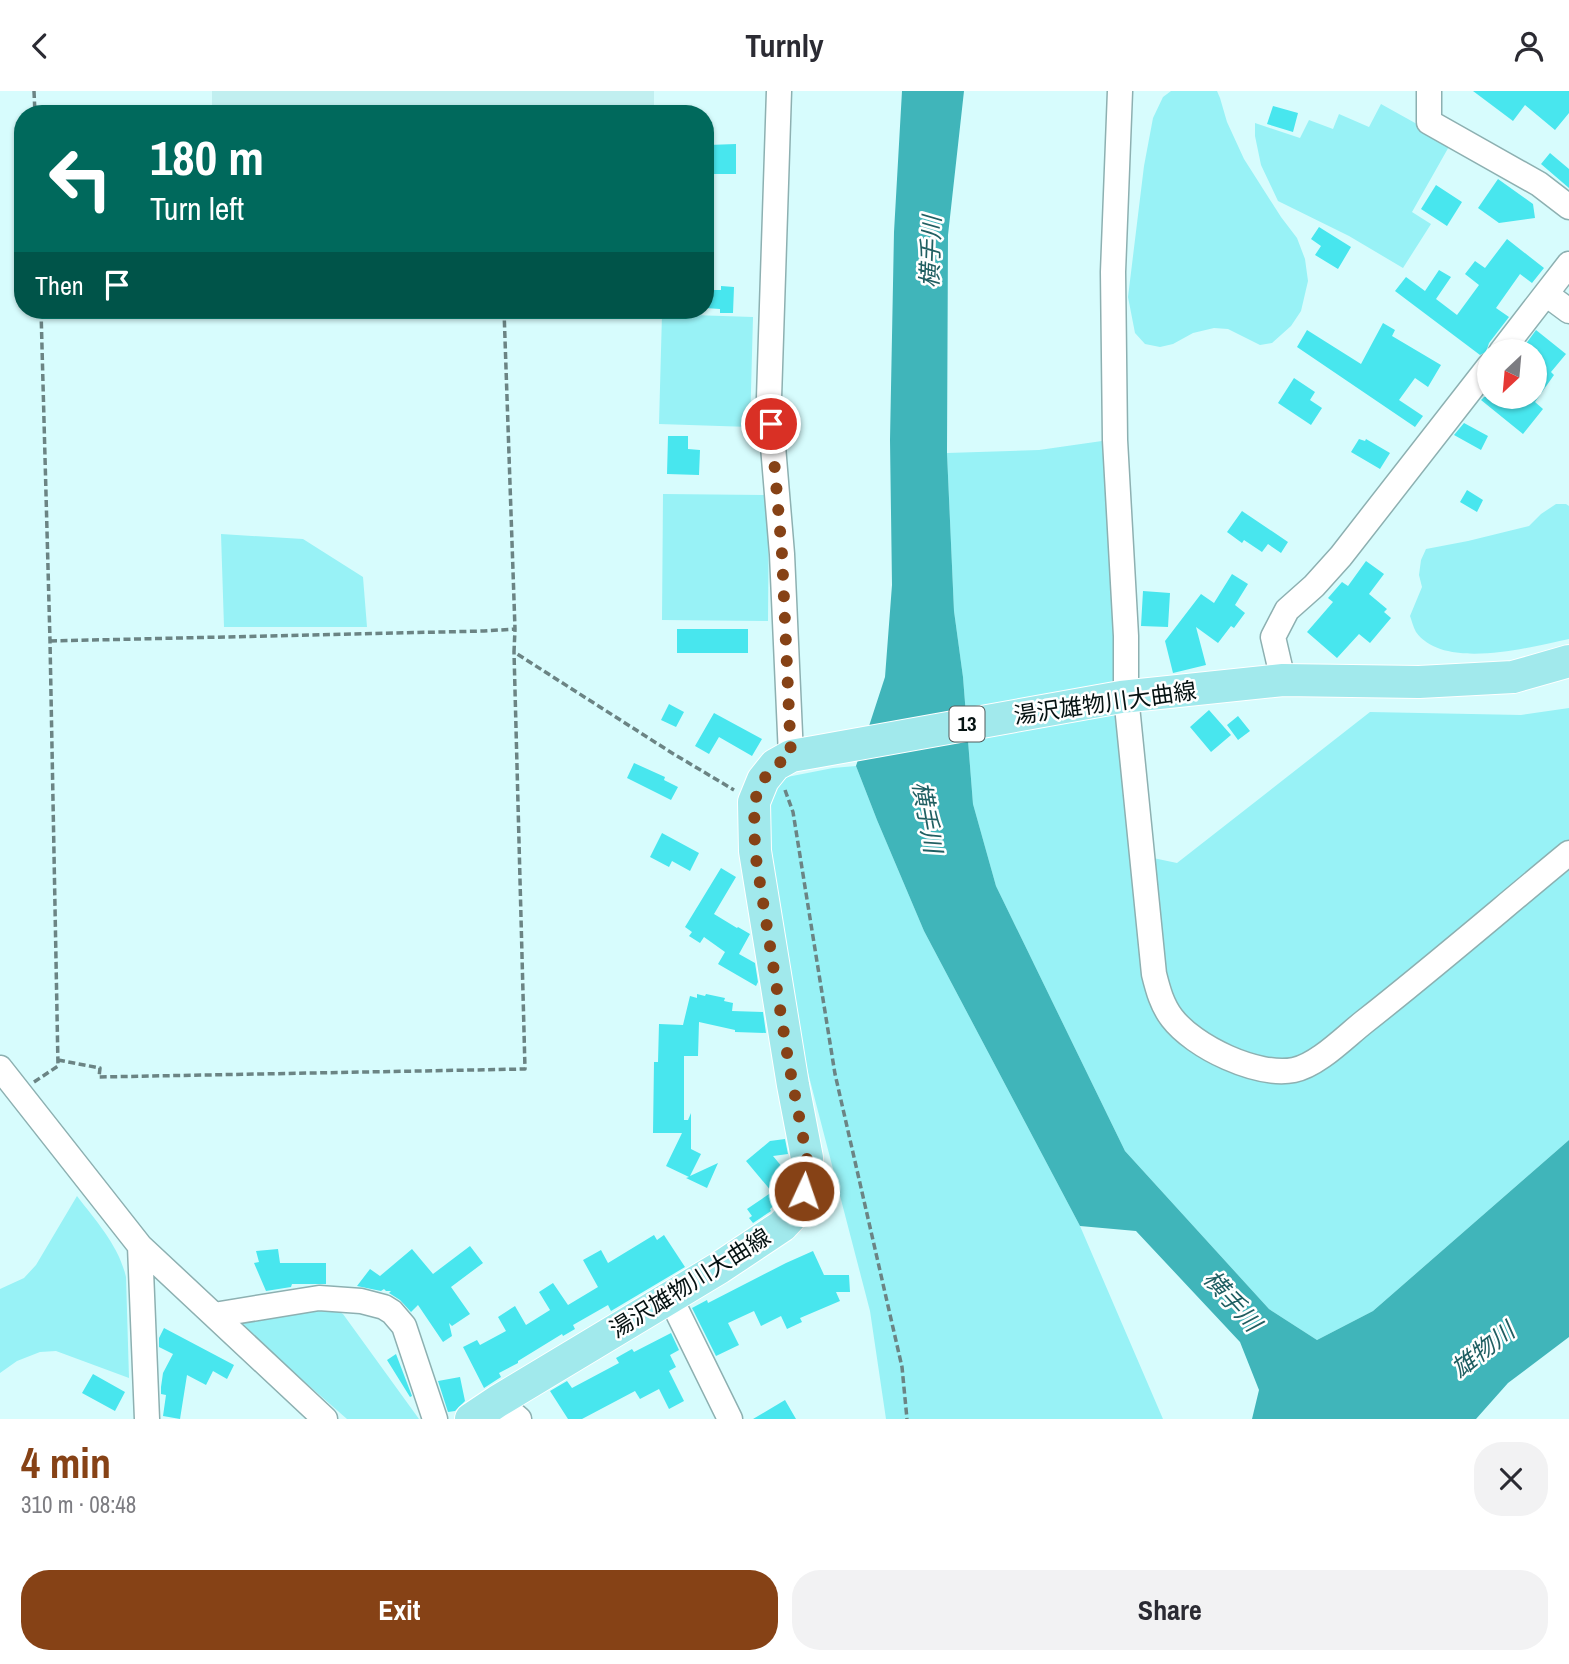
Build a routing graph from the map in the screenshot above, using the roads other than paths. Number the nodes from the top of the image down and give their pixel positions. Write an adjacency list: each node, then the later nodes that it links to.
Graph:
1 (779, 91): 13 (street)
2 (1120, 91): 12 (street)
3 (1429, 91): 4 (street)
4 (1569, 207)
5 (1569, 264): 6 (street)
6 (1546, 294): 7 (street); 8 (street)
7 (1569, 311)
8 (1511, 339)
9 (1477, 381): 11 (street)
10 (1569, 661): 11 (main road, 湯沢雄物川大曲線 / 13)
11 (1283, 680): 12 (main road, 湯沢雄物川大曲線 / 13)
12 (1123, 697): 13 (main road, 湯沢雄物川大曲線 / 13); 14 (street)
13 (794, 758): 17 (main road, 湯沢雄物川大曲線)
14 (1569, 853)
15 (0, 1068): 16 (street)
16 (140, 1246): 18 (street); 20 (street)
17 (670, 1297): 19 (main road, 湯沢雄物川大曲線); 24 (street)
18 (214, 1315): 21 (street); 22 (street)
19 (508, 1410): 23 (main road, 湯沢雄物川大曲線)
20 (147, 1419)
21 (325, 1419)
22 (435, 1419)
23 (471, 1419)
24 (730, 1419)

